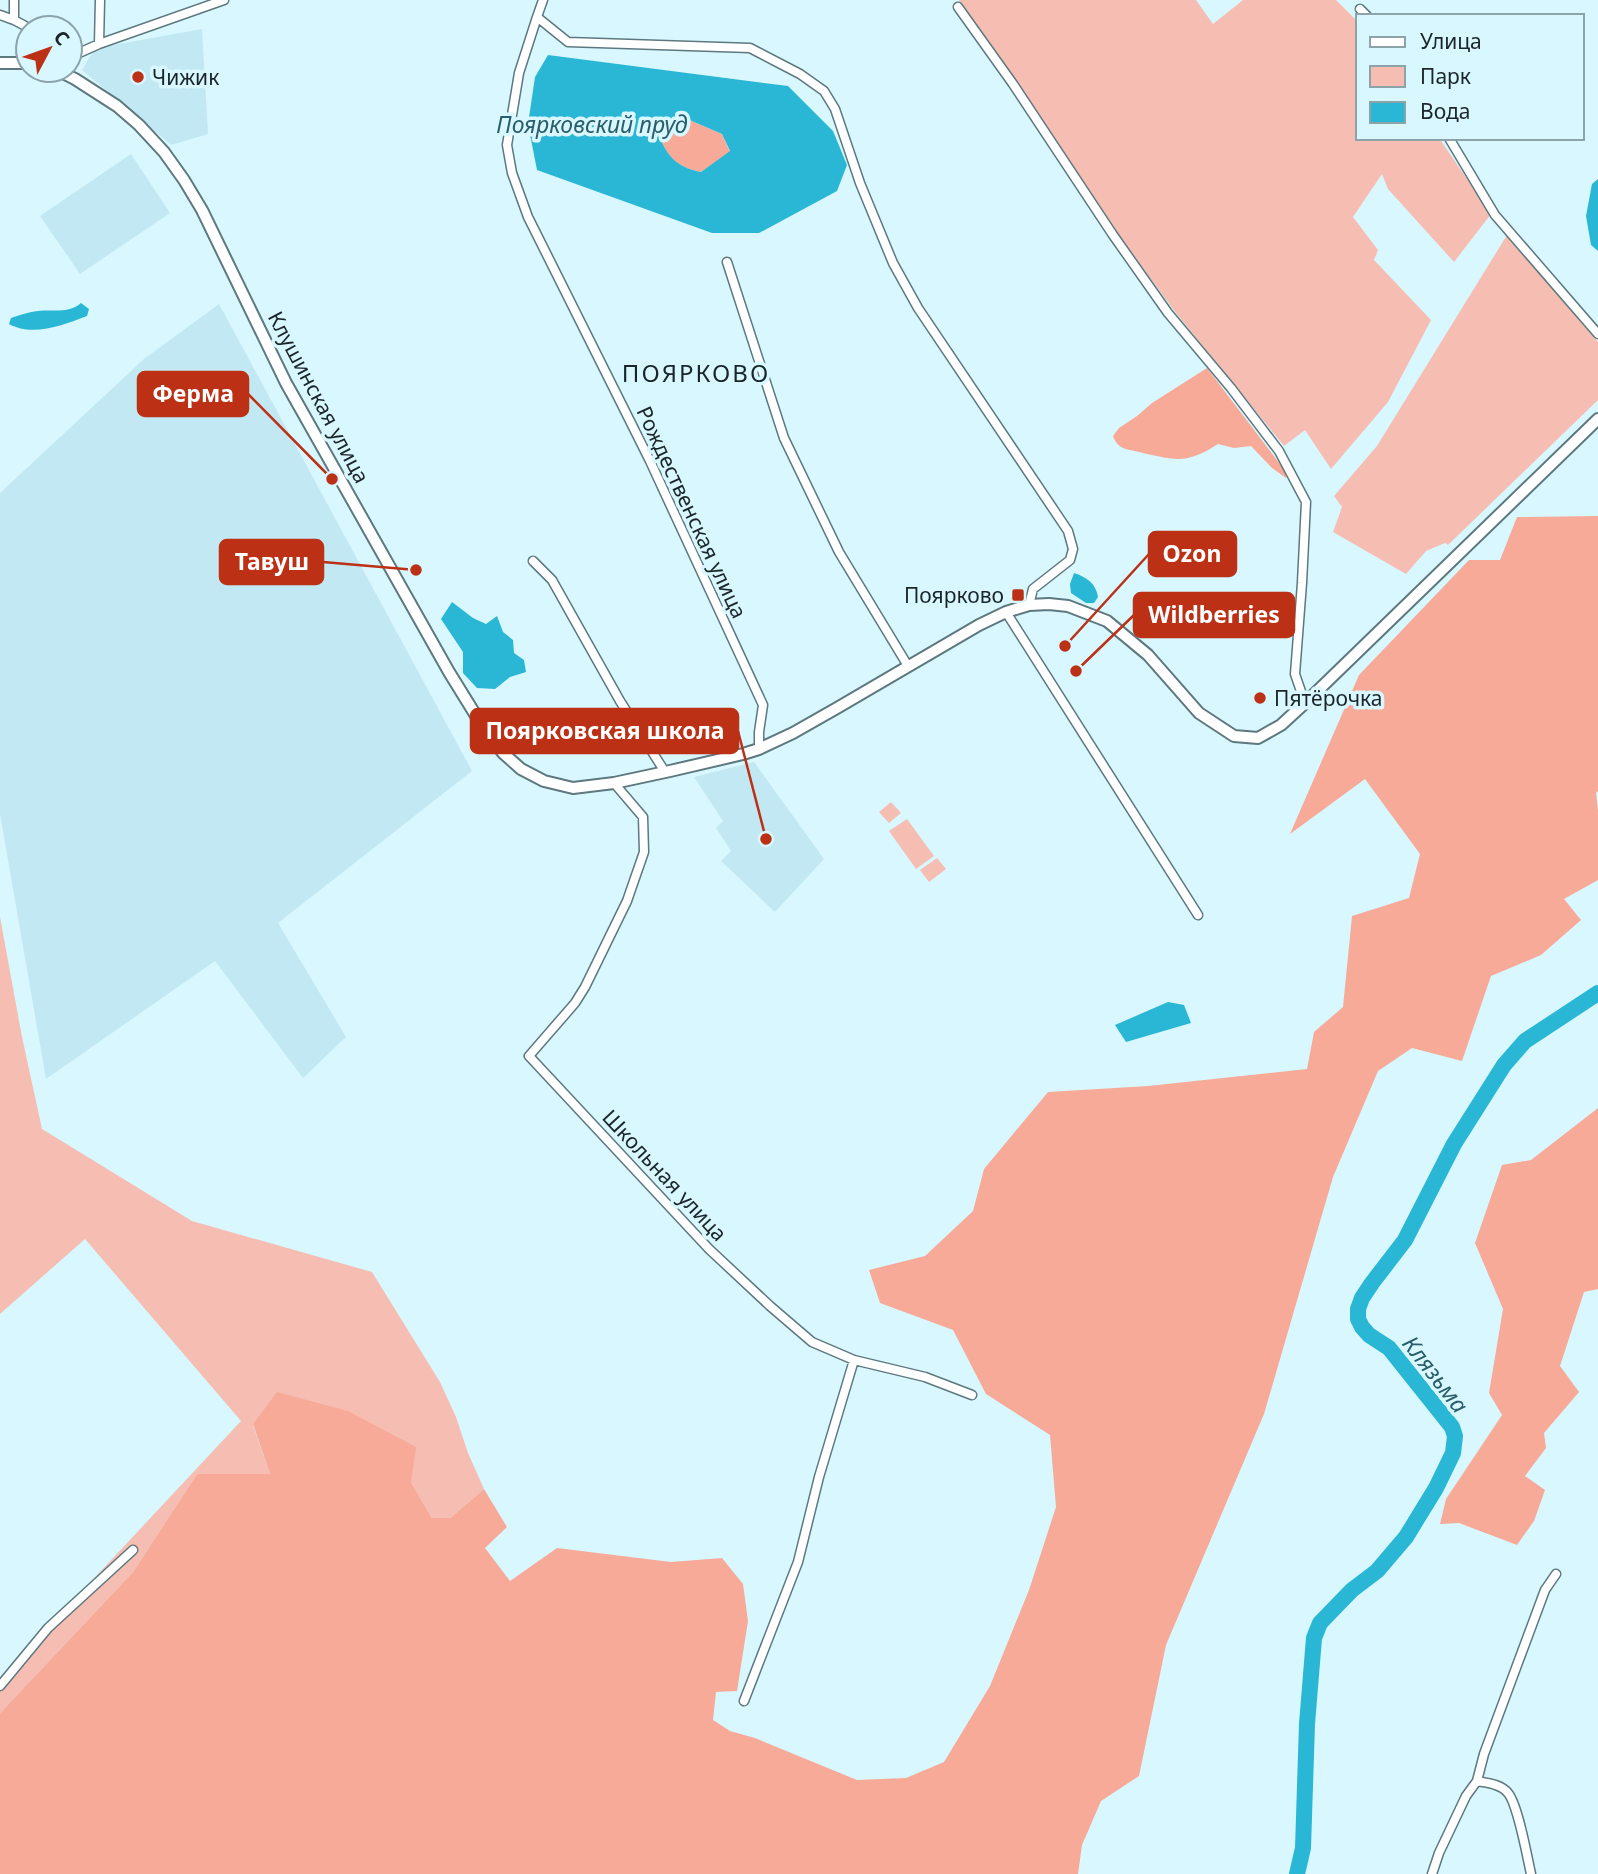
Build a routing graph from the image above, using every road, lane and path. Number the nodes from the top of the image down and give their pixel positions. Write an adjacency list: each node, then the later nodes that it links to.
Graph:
1 (100, 0): 10 (street)
2 (222, 0): 10 (street)
3 (543, 0): 8 (street, Рождественская улица)
4 (958, 7): 21 (street)
5 (1360, 9): 6 (street)
6 (1365, 14)
7 (0, 15): 9 (street)
8 (537, 17): 18 (street); 22 (street, Рождественская улица)
9 (14, 20)
10 (99, 44): 11 (street)
11 (84, 51)
12 (83, 84): 24 (main road, Клушинская улица)
13 (1450, 140): 15 (street)
14 (727, 262): 20 (street)
15 (1598, 334)
16 (1598, 419): 21 (main road)
17 (533, 561): 23 (street)
18 (1029, 605): 19 (main road); 21 (main road)
19 (1006, 612): 20 (main road); 25 (street)
20 (908, 666): 22 (main road)
21 (1305, 703)
22 (759, 749): 23 (main road)
23 (665, 772): 24 (main road)
24 (614, 783): 26 (street, Школьная улица)
25 (1198, 915)
26 (854, 1360): 27 (street, Школьная улица); 31 (street)
27 (972, 1395)
28 (133, 1550): 30 (street)
29 (1556, 1574): 32 (street)
30 (0, 1686)
31 (744, 1701)
32 (1477, 1781): 33 (street); 34 (street)
33 (1432, 1874)
34 (1531, 1874)

